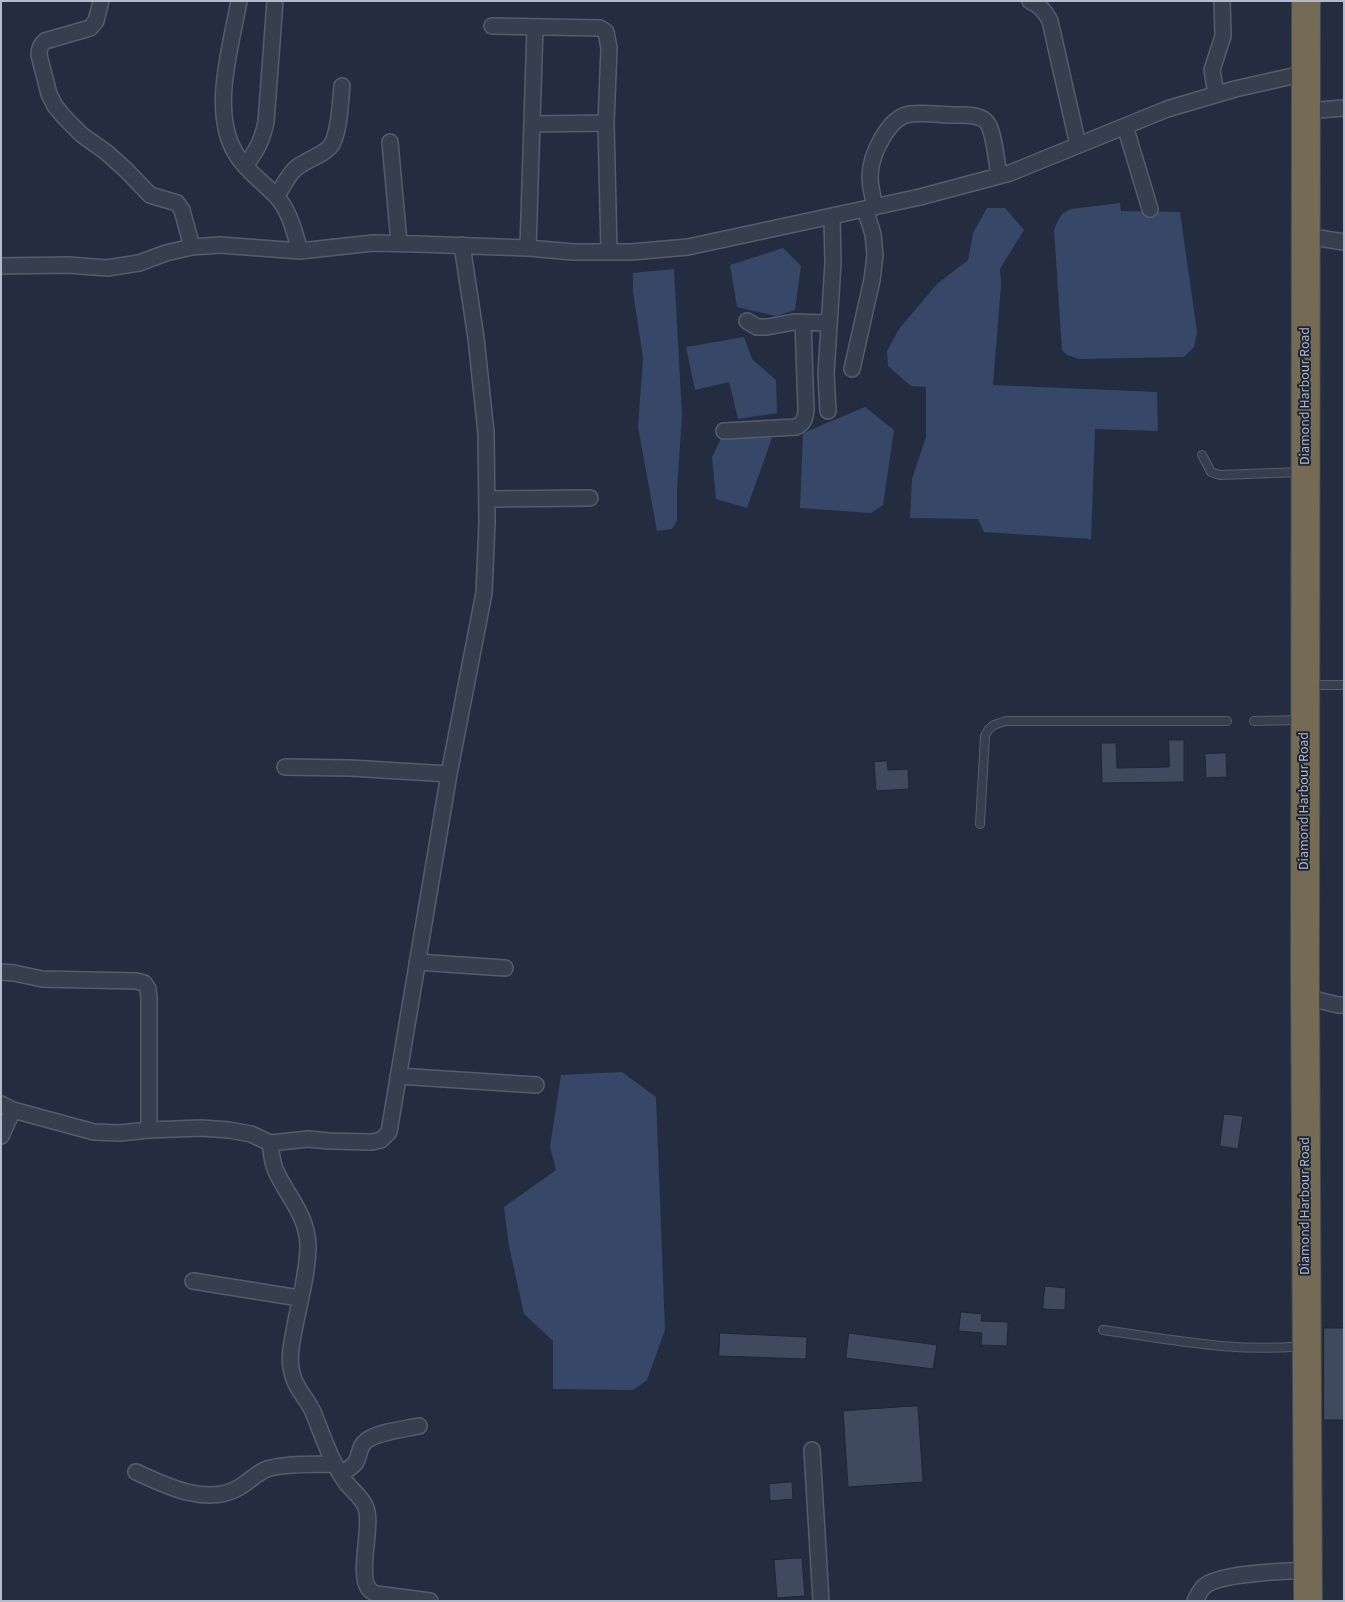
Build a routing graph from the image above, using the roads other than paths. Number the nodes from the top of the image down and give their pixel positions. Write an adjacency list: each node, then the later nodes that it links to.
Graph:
1 (101, 1): 29 (street)
2 (239, 1): 19 (street)
3 (275, 1): 19 (street)
4 (1030, 1): 18 (street)
5 (1222, 1): 11 (street)
6 (1306, 1): 9 (highway, Diamond Harbour Road)
7 (492, 26): 8 (street)
8 (534, 27): 14 (street); 15 (street)
9 (1306, 73): 11 (street); 13 (highway, Diamond Harbour Road)
10 (342, 86): 21 (street)
11 (1216, 94): 16 (street)
12 (1344, 108): 13 (street)
13 (1306, 111): 25 (highway, Diamond Harbour Road)
14 (606, 123): 15 (street); 32 (street)
15 (533, 124): 30 (street)
16 (1125, 126): 18 (street); 23 (street)
17 (390, 142): 27 (street)
18 (1078, 146): 20 (street)
19 (245, 166): 21 (street)
20 (999, 176): 22 (street); 22 (street)
21 (277, 196): 31 (street)
22 (870, 208): 24 (street); 37 (street)
23 (1150, 209)
24 (832, 217): 32 (street); 36 (street)
25 (1306, 236): 26 (street); 41 (highway, Diamond Harbour Road)
26 (1344, 242)
27 (399, 243): 28 (street); 31 (street)
28 (462, 245): 30 (street); 43 (street)
29 (192, 247): 31 (street); 33 (street)
30 (528, 248): 32 (street)
31 (300, 251)
32 (610, 252)
33 (1, 266)
34 (747, 321): 35 (street)
35 (803, 322): 36 (street); 39 (street)
36 (828, 323): 38 (street)
37 (852, 368)
38 (828, 411)
39 (724, 431)
40 (1202, 455): 41 (lane)
41 (1306, 472): 44 (highway, Diamond Harbour Road)
42 (590, 498): 43 (street)
43 (487, 500): 50 (street)
44 (1305, 685): 45 (lane); 46 (highway, Diamond Harbour Road)
45 (1344, 685)
46 (1305, 720): 48 (lane); 55 (highway, Diamond Harbour Road)
47 (1226, 721): 51 (lane)
48 (1254, 721)
49 (284, 767): 50 (street)
50 (449, 774): 52 (street)
51 (980, 824)
52 (417, 962): 53 (street); 57 (street)
53 (505, 968)
54 (1, 972): 60 (street)
55 (1305, 997): 56 (street); 66 (highway, Diamond Harbour Road)
56 (1344, 1004)
57 (398, 1076): 58 (street); 62 (street)
58 (536, 1085)
59 (7, 1107): 60 (street); 61 (street)
60 (149, 1130): 62 (street)
61 (1, 1136)
62 (270, 1143): 64 (street)
63 (193, 1280): 64 (street)
64 (300, 1298): 69 (street)
65 (1103, 1330): 66 (lane)
66 (1306, 1346): 71 (highway, Diamond Harbour Road)
67 (419, 1426): 69 (street)
68 (812, 1450): 74 (street)
69 (338, 1469): 70 (street); 72 (street)
70 (136, 1472)
71 (1308, 1570): 75 (street); 76 (highway, Diamond Harbour Road)
72 (367, 1596): 73 (street)
73 (430, 1601)
74 (821, 1601)
75 (1195, 1601)
76 (1308, 1601)

